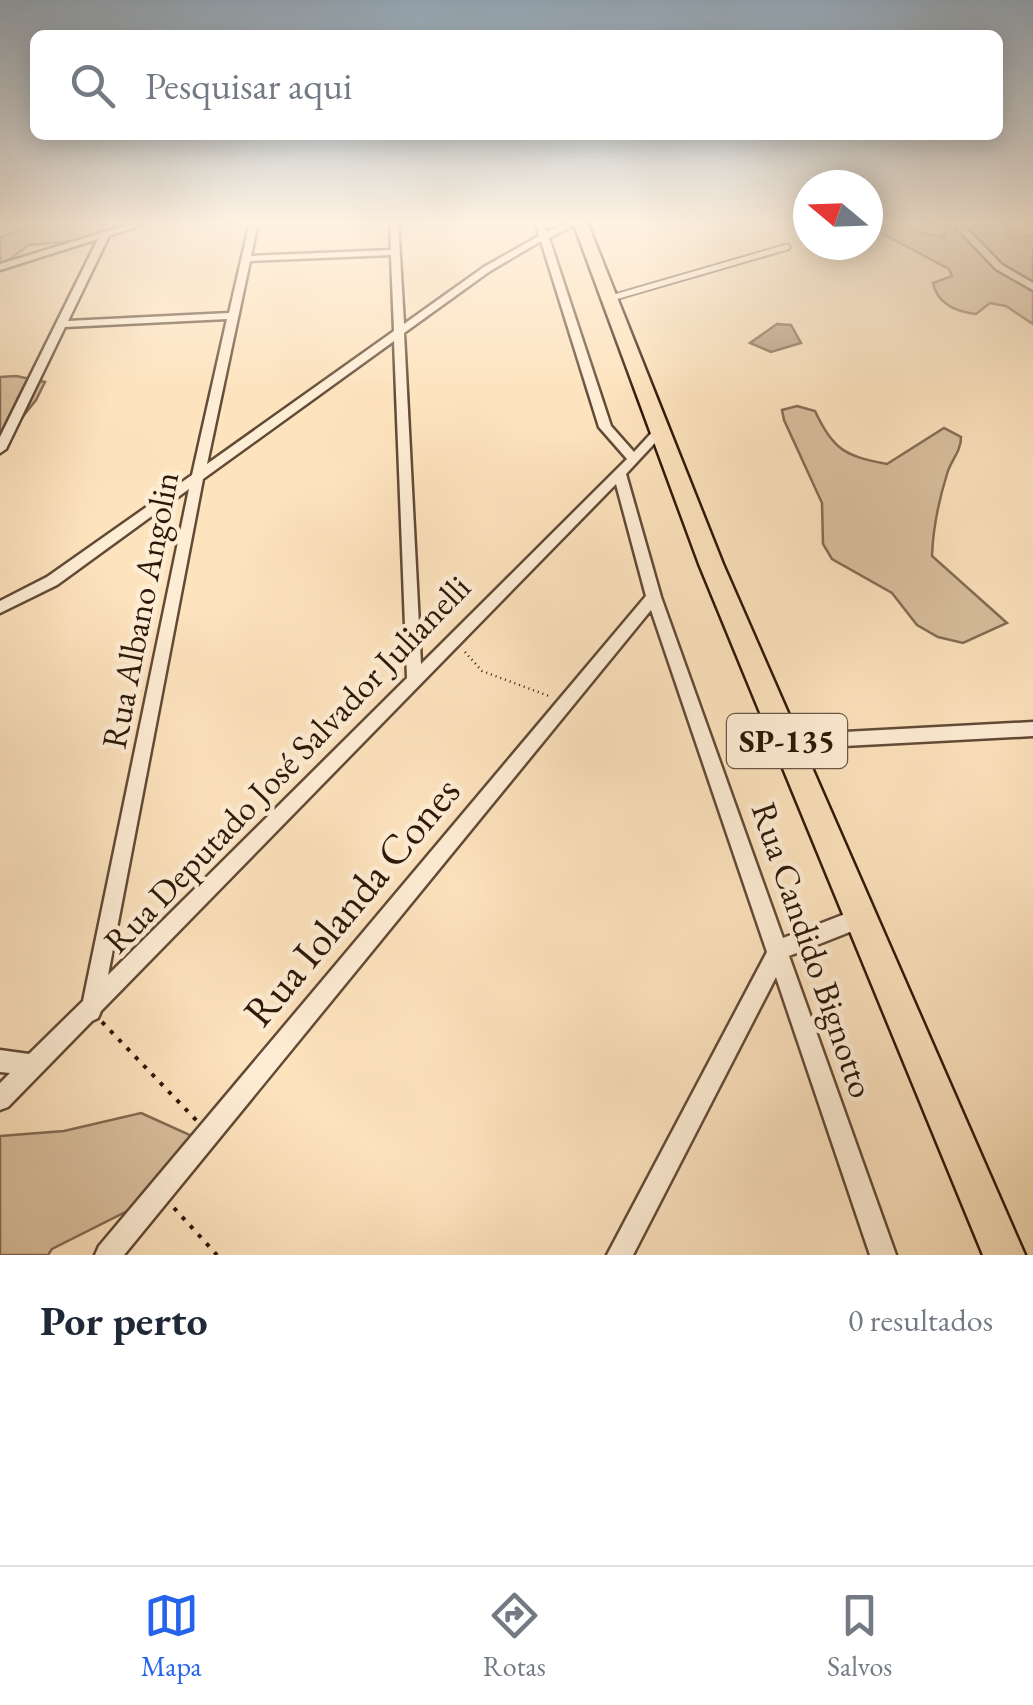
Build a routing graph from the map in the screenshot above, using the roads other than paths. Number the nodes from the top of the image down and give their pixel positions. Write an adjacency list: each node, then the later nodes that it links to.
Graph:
1 (82, 281): 10 (street)
2 (241, 281): 9 (street, Rua Albano Angolin)
3 (396, 281): 11 (street)
4 (471, 281): 11 (street)
5 (558, 281): 14 (street, Rua Candido Bignotto)
6 (601, 281): 8 (main road, SP-135)
7 (671, 281): 8 (lane)
8 (608, 299): 12 (main road, SP-135)
9 (232, 316): 10 (street); 15 (street, Rua Albano Angolin)
10 (61, 324): 13 (street)
11 (398, 330): 15 (street); 18 (street)
12 (660, 431): 14 (street, Rua Deputado José Salvador Julianelli); 20 (main road, SP-135)
13 (0, 449)
14 (627, 467): 16 (street, Rua Candido Bignotto); 18 (street, Rua Deputado José Salvador Julianelli)
15 (196, 479): 17 (street); 23 (street, Rua Albano Angolin)
16 (654, 597): 22 (street, Rua Candido Bignotto); 27 (street, Rua Iolanda Cones)
17 (0, 608)
18 (414, 678): 23 (street, Rua Deputado José Salvador Julianelli)
19 (1033, 730): 20 (street)
20 (788, 742): 21 (main road, SP-135)
21 (863, 916): 22 (street); 30 (main road, SP-135)
22 (780, 950): 28 (street); 29 (street, Rua Candido Bignotto)
23 (91, 1010): 25 (street, Rua Deputado José Salvador Julianelli)
24 (0, 1060): 25 (street)
25 (33, 1066): 26 (street, Rua Deputado José Salvador Julianelli)
26 (0, 1099)
27 (108, 1255)
28 (620, 1255)
29 (883, 1255)
30 (1004, 1255)

